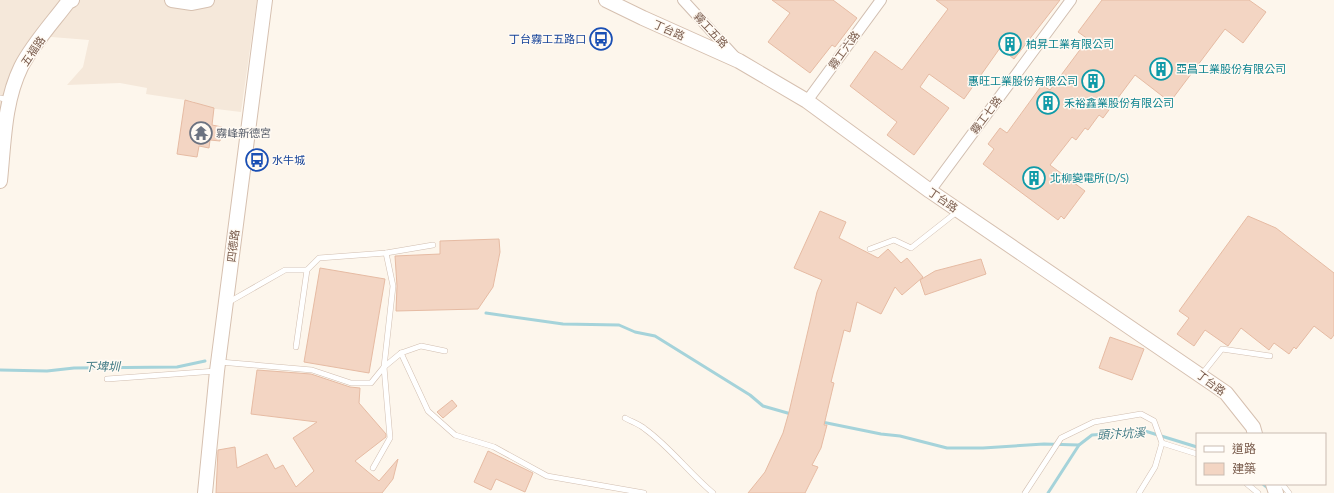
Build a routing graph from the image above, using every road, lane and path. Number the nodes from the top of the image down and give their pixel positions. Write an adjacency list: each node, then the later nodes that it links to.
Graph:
1 (172, 0): 2 (street)
2 (206, 0)
3 (265, 0): 19 (street, 四德路)
4 (606, 0): 9 (street, 丁台路)
5 (683, 0): 9 (street, 霧工五路)
6 (881, 0): 11 (street, 霧工六路)
7 (1071, 0): 13 (street, 霧工七路)
8 (68, 1): 10 (street, 五福路)
9 (739, 60): 11 (street, 丁台路)
10 (5, 99): 12 (street, 五福路)
11 (808, 101): 13 (street, 丁台路)
12 (0, 180)
13 (930, 191): 14 (street, 丁台路)
14 (959, 211): 16 (lane); 26 (street, 丁台路)
15 (433, 244): 17 (lane)
16 (870, 249)
17 (386, 253): 18 (lane); 25 (lane)
18 (307, 270): 19 (lane); 20 (lane)
19 (226, 303): 24 (street, 四德路)
20 (296, 347)
21 (445, 351): 22 (lane)
22 (401, 353): 25 (lane); 36 (lane)
23 (1270, 356): 26 (lane)
24 (218, 367): 25 (lane); 27 (lane); 35 (street, 四德路)
25 (384, 367): 32 (lane)
26 (1201, 375): 29 (street, 丁台路)
27 (107, 379)
28 (625, 418): 37 (lane)
29 (1255, 433)
30 (1162, 444): 31 (lane); 38 (lane); 39 (lane)
31 (1196, 454)
32 (373, 468)
33 (1248, 485): 40 (lane)
34 (1283, 485): 41 (lane)
35 (205, 493)
36 (644, 493)
37 (713, 493)
38 (1025, 493)
39 (1139, 493)
40 (1258, 493)
41 (1289, 493)

